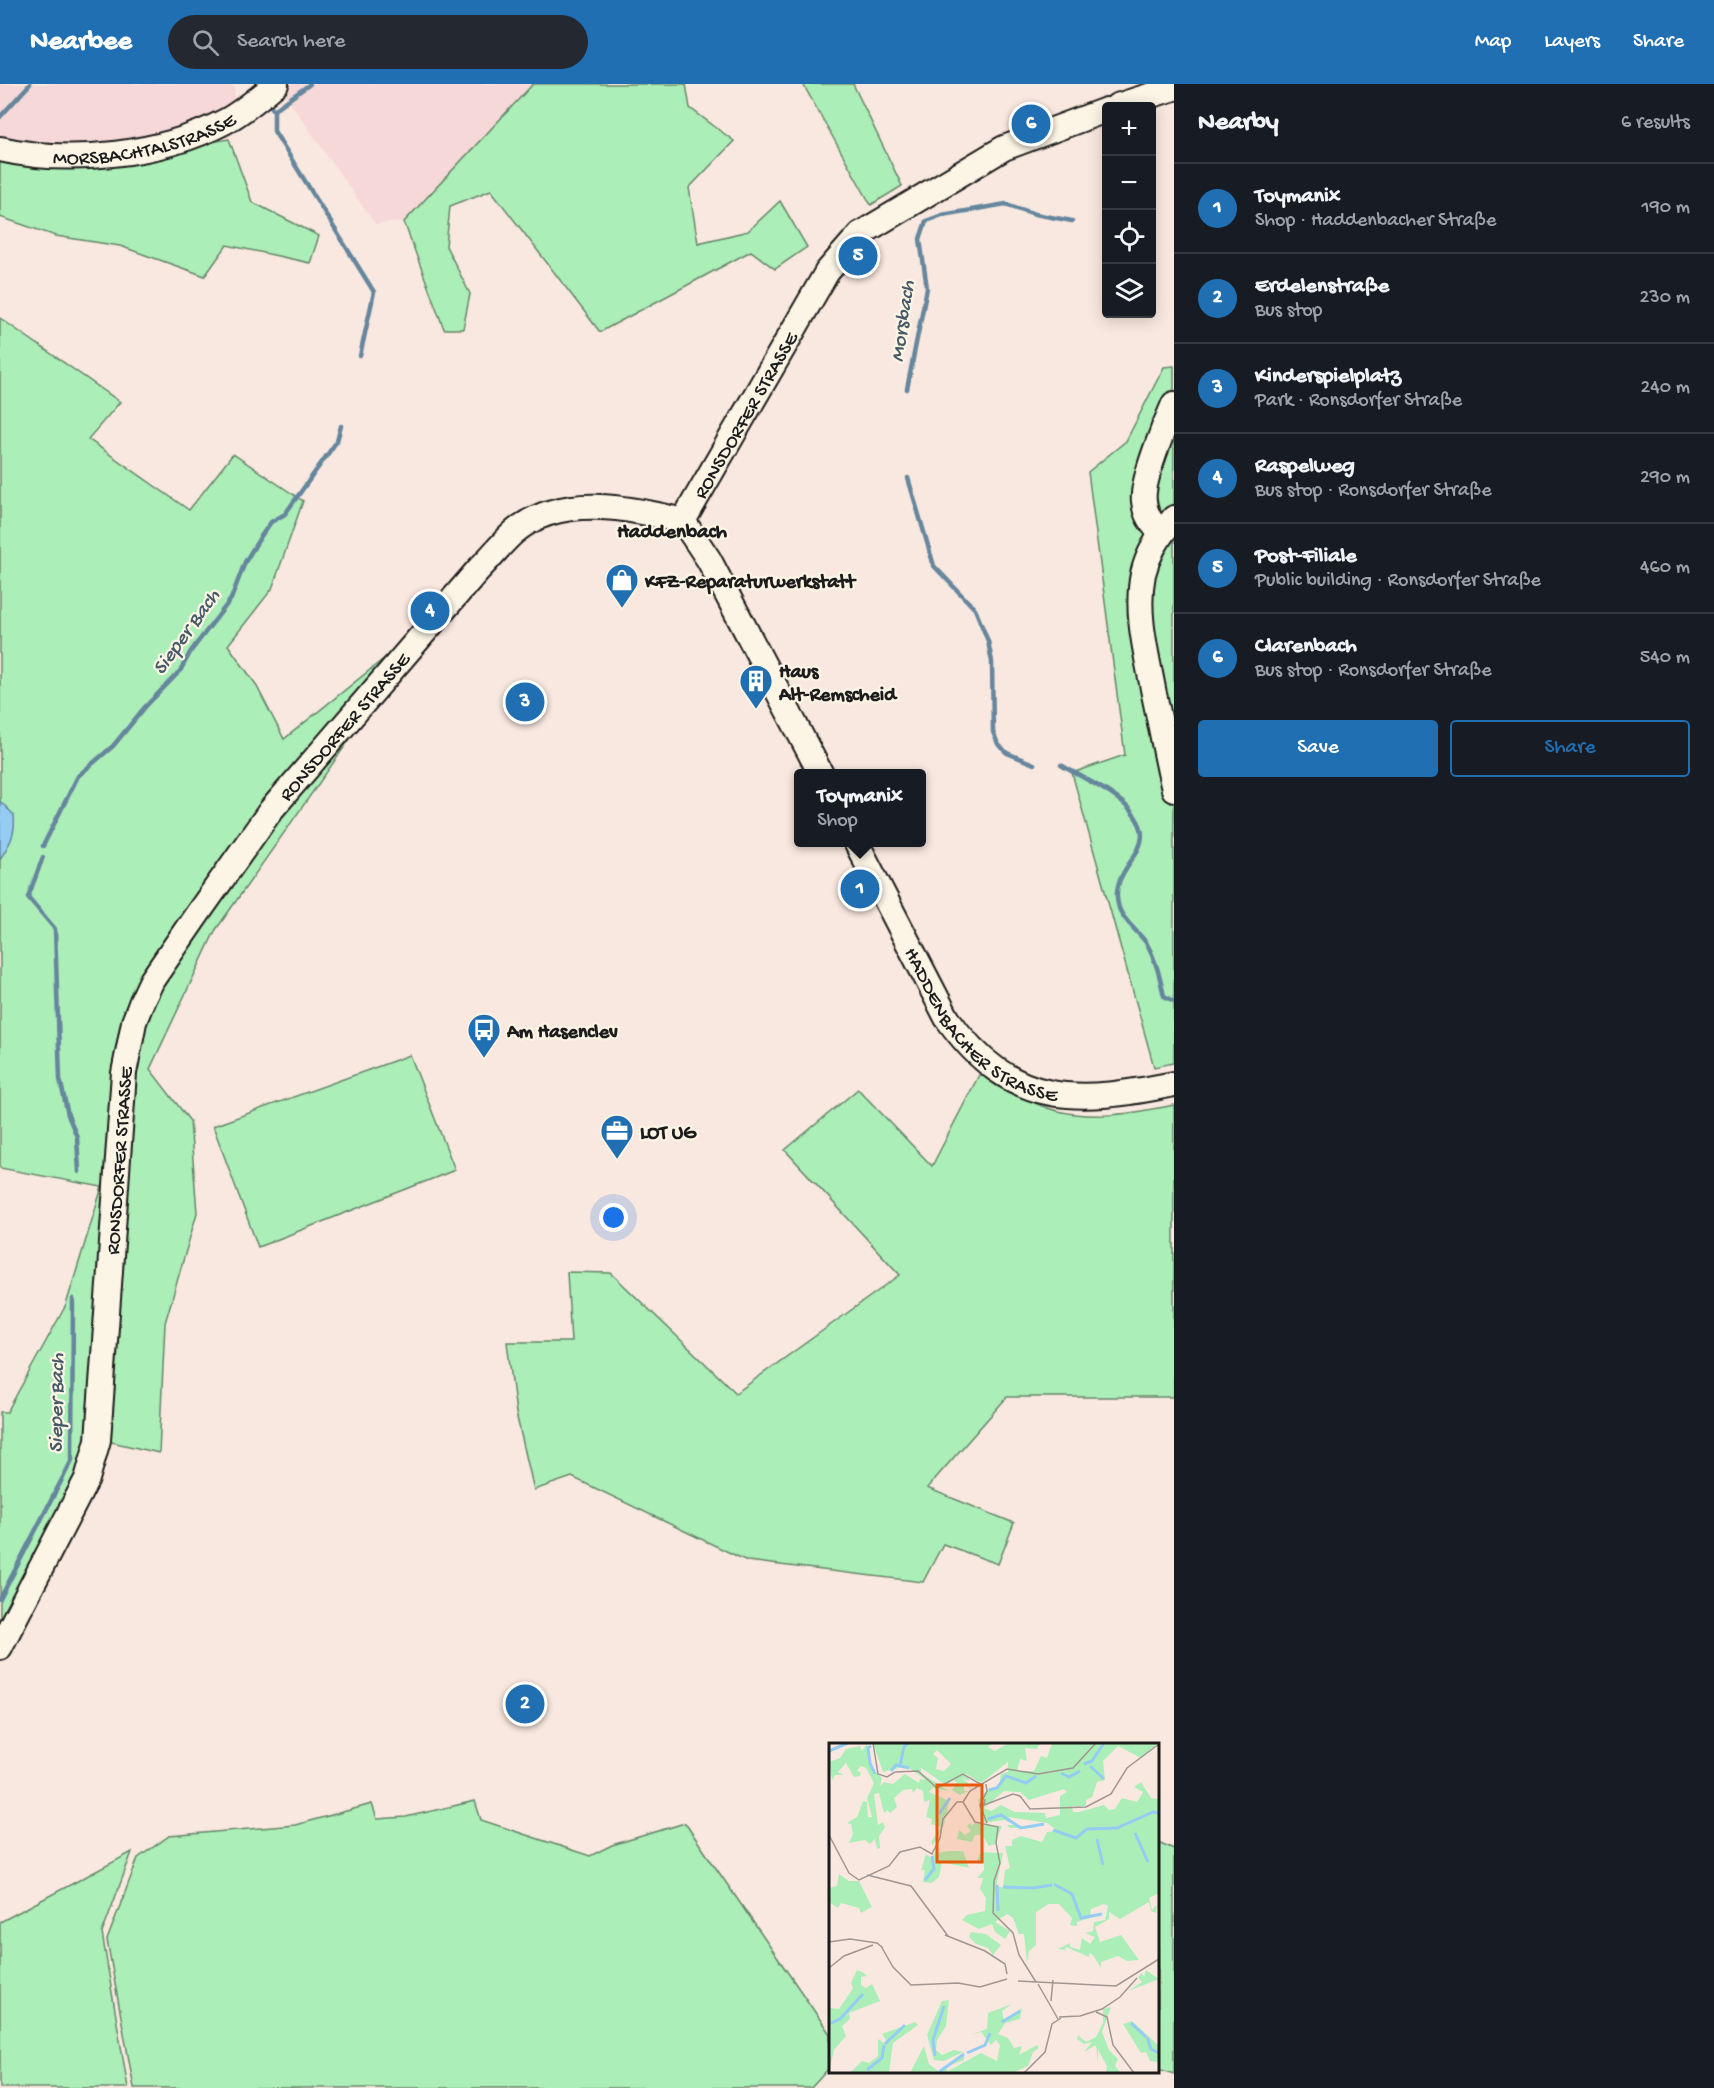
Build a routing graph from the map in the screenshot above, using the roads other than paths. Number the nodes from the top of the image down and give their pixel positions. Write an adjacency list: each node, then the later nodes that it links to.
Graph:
1 (274, 85): 5 (main road, MORSBACHTALSTRASSE)
2 (1173, 87): 3 (main road)
3 (1129, 102)
4 (1102, 112): 7 (main road, RONSDORFER STRASSE)
5 (0, 149)
6 (1174, 404): 8 (main road)
7 (683, 521): 9 (main road); 13 (main road, RONSDORFER STRASSE)
8 (1168, 525): 10 (main road)
9 (818, 769)
10 (1174, 789)
11 (858, 847): 12 (main road, HADDENBACHER STRASSE)
12 (1174, 1084)
13 (0, 1647)

